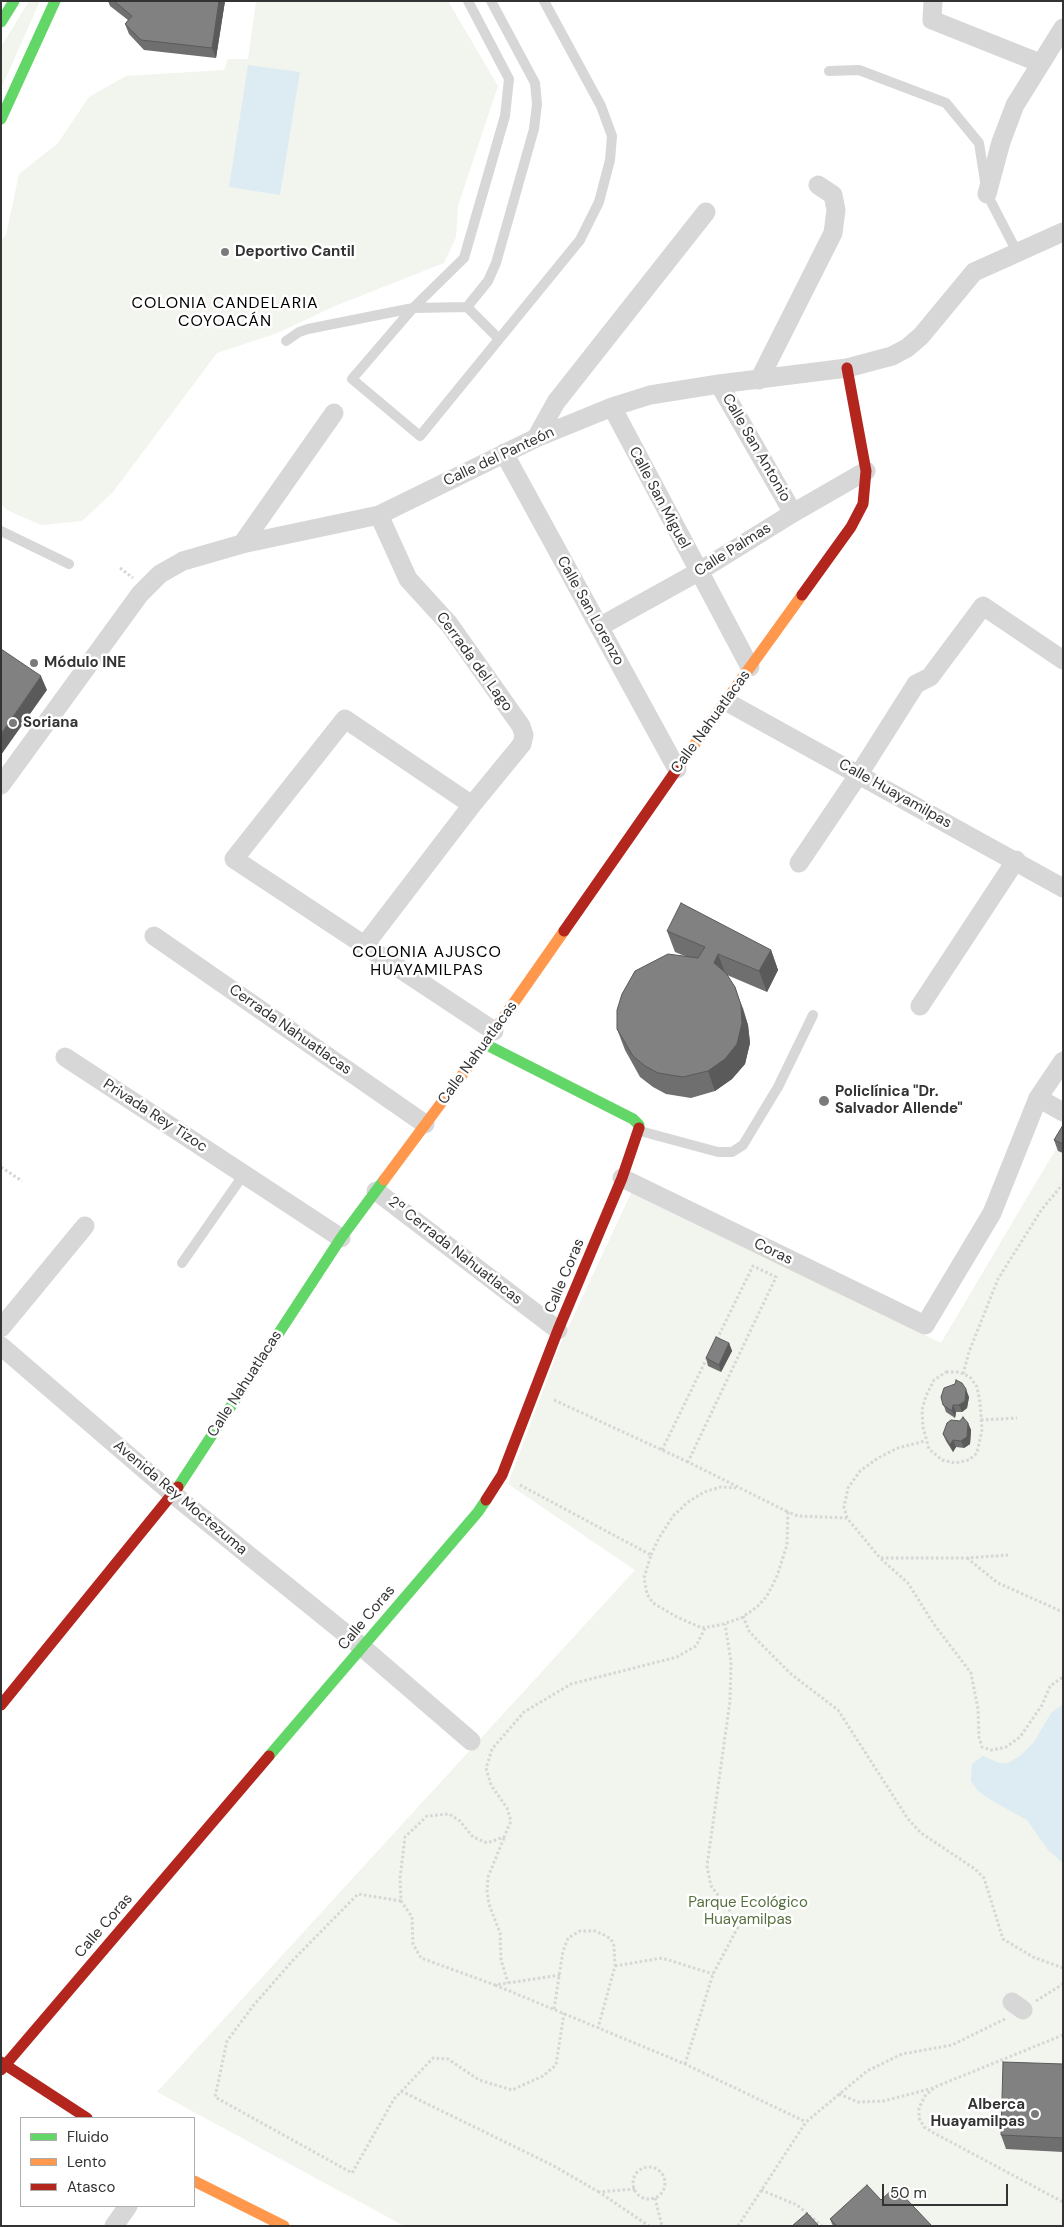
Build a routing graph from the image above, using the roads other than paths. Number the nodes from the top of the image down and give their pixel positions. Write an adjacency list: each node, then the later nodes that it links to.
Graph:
1 (14, 1): 7 (street)
2 (56, 1): 11 (street)
3 (468, 1): 18 (lane)
4 (491, 1): 17 (lane)
5 (544, 1): 19 (lane)
6 (932, 10): 9 (street)
7 (1, 22)
8 (1063, 28): 9 (street)
9 (1040, 63): 13 (street)
10 (829, 71): 13 (lane)
11 (1, 119)
12 (818, 184): 22 (street)
13 (987, 194): 16 (lane)
14 (706, 212): 26 (street)
15 (1063, 232): 16 (street, Calle del Panteón)
16 (1017, 252): 21 (street, Calle del Panteón)
17 (466, 307): 18 (lane); 19 (lane)
18 (413, 308): 19 (lane); 20 (lane)
19 (498, 338)
20 (286, 341)
21 (847, 368): 22 (street, Calle del Panteón); 28 (street, Calle Nahuatlacas)
22 (759, 380): 23 (street, Calle del Panteón)
23 (719, 384): 24 (street, Calle del Panteón); 29 (street, Calle San Antonio)
24 (612, 407): 26 (street, Calle del Panteón); 34 (street, Calle San Miguel)
25 (334, 413): 32 (street)
26 (536, 438): 27 (street, Calle del Panteón)
27 (504, 453): 30 (street, Calle del Panteón); 35 (street, Calle San Lorenzo)
28 (866, 471): 29 (street, Calle Palmas); 37 (street, Calle Nahuatlacas)
29 (793, 513): 34 (street, Calle Palmas)
30 (379, 515): 32 (street, Calle del Panteón); 42 (street, Cerrada del Lago)
31 (1, 531): 33 (lane)
32 (242, 544): 41 (street, Calle del Panteón)
33 (69, 564)
34 (698, 572): 35 (street, Calle Palmas); 37 (street, Calle San Miguel)
35 (599, 627): 39 (street, Calle San Lorenzo)
36 (1063, 660): 40 (street)
37 (750, 667): 38 (street, Calle Nahuatlacas)
38 (727, 702): 39 (street, Calle Nahuatlacas); 40 (street, Calle Huayamilpas)
39 (677, 769): 50 (street, Calle Nahuatlacas)
40 (859, 774): 43 (street, Calle Huayamilpas); 44 (street)
41 (1, 785)
42 (472, 805): 47 (street, Cerrada del Lago); 47 (street)
43 (1016, 860): 45 (street, Calle Huayamilpas); 48 (street)
44 (799, 863)
45 (1063, 888)
46 (154, 936): 55 (street, Cerrada Nahuatlacas)
47 (364, 946): 50 (street)
48 (920, 1006)
49 (813, 1015): 56 (lane)
50 (489, 1038): 55 (street, Calle Nahuatlacas); 56 (street)
51 (65, 1058): 57 (street, Privada Rey Tizoc)
52 (1063, 1061): 53 (street)
53 (1038, 1098): 54 (street); 58 (street, Coras)
54 (1063, 1112)
55 (425, 1124): 59 (street, Calle Nahuatlacas)
56 (639, 1131): 58 (street, Calle Coras)
57 (244, 1174): 61 (street, Privada Rey Tizoc); 62 (lane)
58 (622, 1178): 64 (street, Calle Coras)
59 (376, 1191): 61 (street, Calle Nahuatlacas); 64 (street, 2ª Cerrada Nahuatlacas)
60 (85, 1226): 63 (street)
61 (341, 1238): 66 (street, Calle Nahuatlacas)
62 (182, 1263)
63 (1, 1328)
64 (558, 1330): 67 (street, Calle Coras)
65 (1, 1346): 66 (street, Avenida Rey Moctezuma)
66 (173, 1494): 67 (street, Avenida Rey Moctezuma); 68 (street, Calle Nahuatlacas)
67 (362, 1647): 69 (street, Avenida Rey Moctezuma); 70 (street, Calle Coras)
68 (1, 1704)
69 (471, 1741)
70 (3, 2066): 71 (street)
71 (85, 2117)
72 (195, 2182): 74 (street)
73 (127, 2207): 75 (street)
74 (250, 2218): 76 (street)
75 (114, 2226)
76 (284, 2226)

